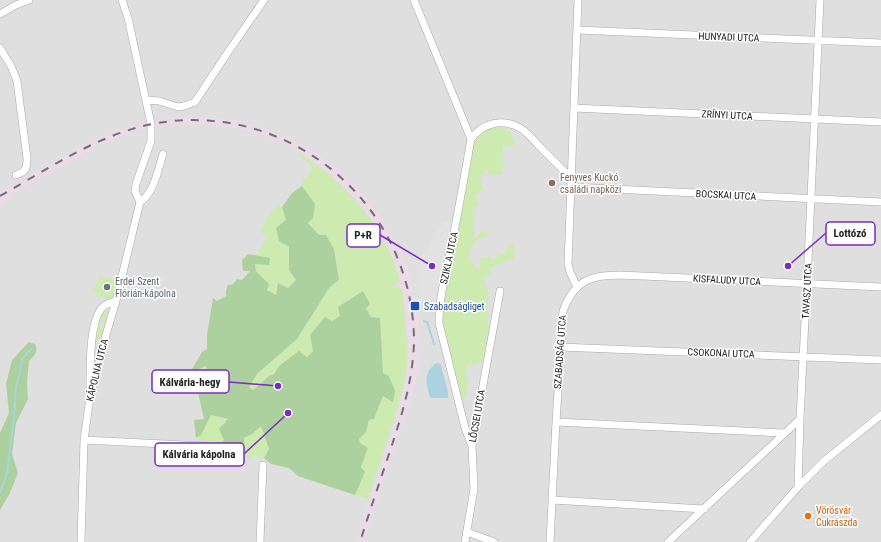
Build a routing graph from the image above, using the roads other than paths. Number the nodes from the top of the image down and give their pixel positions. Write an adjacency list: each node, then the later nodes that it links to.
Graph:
1 (29, 0): 7 (street)
2 (122, 0): 12 (street)
3 (264, 0): 12 (street)
4 (414, 0): 16 (street)
5 (578, 0): 8 (street)
6 (820, 0): 9 (street, TAVASZ UTCA)
7 (0, 14)
8 (577, 30): 9 (street, HUNYADI UTCA); 13 (street)
9 (818, 40): 10 (street, HUNYADI UTCA); 14 (street, TAVASZ UTCA)
10 (881, 43)
11 (0, 48): 18 (street)
12 (146, 100): 22 (street, KÁPOLNA UTCA)
13 (574, 108): 14 (street, ZRÍNYI UTCA); 19 (street)
14 (814, 119): 15 (street, ZRÍNYI UTCA); 21 (street, TAVASZ UTCA)
15 (881, 122)
16 (471, 139): 19 (street); 43 (street, SZIKLA UTCA)
17 (163, 154): 22 (street, KÁPOLNA UTCA)
18 (16, 175)
19 (571, 178): 20 (street)
20 (571, 187): 21 (street, BOCSKAI UTCA); 25 (street)
21 (811, 199): 23 (street, BOCSKAI UTCA); 24 (street, TAVASZ UTCA)
22 (140, 202): 28 (street, KÁPOLNA UTCA)
23 (881, 202)
24 (807, 284): 25 (street, KISFALUDY UTCA); 26 (street, KISFALUDY UTCA); 34 (street, TAVASZ UTCA)
25 (577, 287): 33 (street, SZABADSÁG UTCA)
26 (881, 287)
27 (500, 291): 43 (street, LŐCSEI UTCA)
28 (116, 301): 29 (street); 30 (street, KÁPOLNA UTCA)
29 (96, 322): 30 (street); 31 (street)
30 (109, 326): 32 (street, KÁPOLNA UTCA)
31 (91, 342): 32 (street); 36 (street)
32 (103, 345): 36 (street, KÁPOLNA UTCA)
33 (560, 346): 34 (street, CSOKONAI UTCA); 39 (street, SZABADSÁG UTCA)
34 (803, 357): 35 (street, CSOKONAI UTCA); 38 (street, TAVASZ UTCA)
35 (881, 360)
36 (90, 396): 41 (street, KÁPOLNA UTCA)
37 (881, 415): 45 (street)
38 (800, 419): 40 (street); 45 (street, TAVASZ UTCA)
39 (556, 422): 40 (street); 46 (street, SZABADSÁG UTCA)
40 (783, 433): 47 (street)
41 (84, 440): 42 (street); 49 (street, KÁPOLNA UTCA)
42 (204, 446)
43 (472, 446): 48 (street, LŐCSEI UTCA)
44 (263, 465): 50 (street)
45 (798, 486): 55 (street)
46 (552, 500): 47 (street); 53 (street, SZABADSÁG UTCA)
47 (704, 509): 54 (street)
48 (467, 532): 51 (street, LŐCSEI UTCA); 52 (street)
49 (81, 542)
50 (260, 542)
51 (465, 542)
52 (494, 542)
53 (550, 542)
54 (668, 542)
55 (750, 542)

